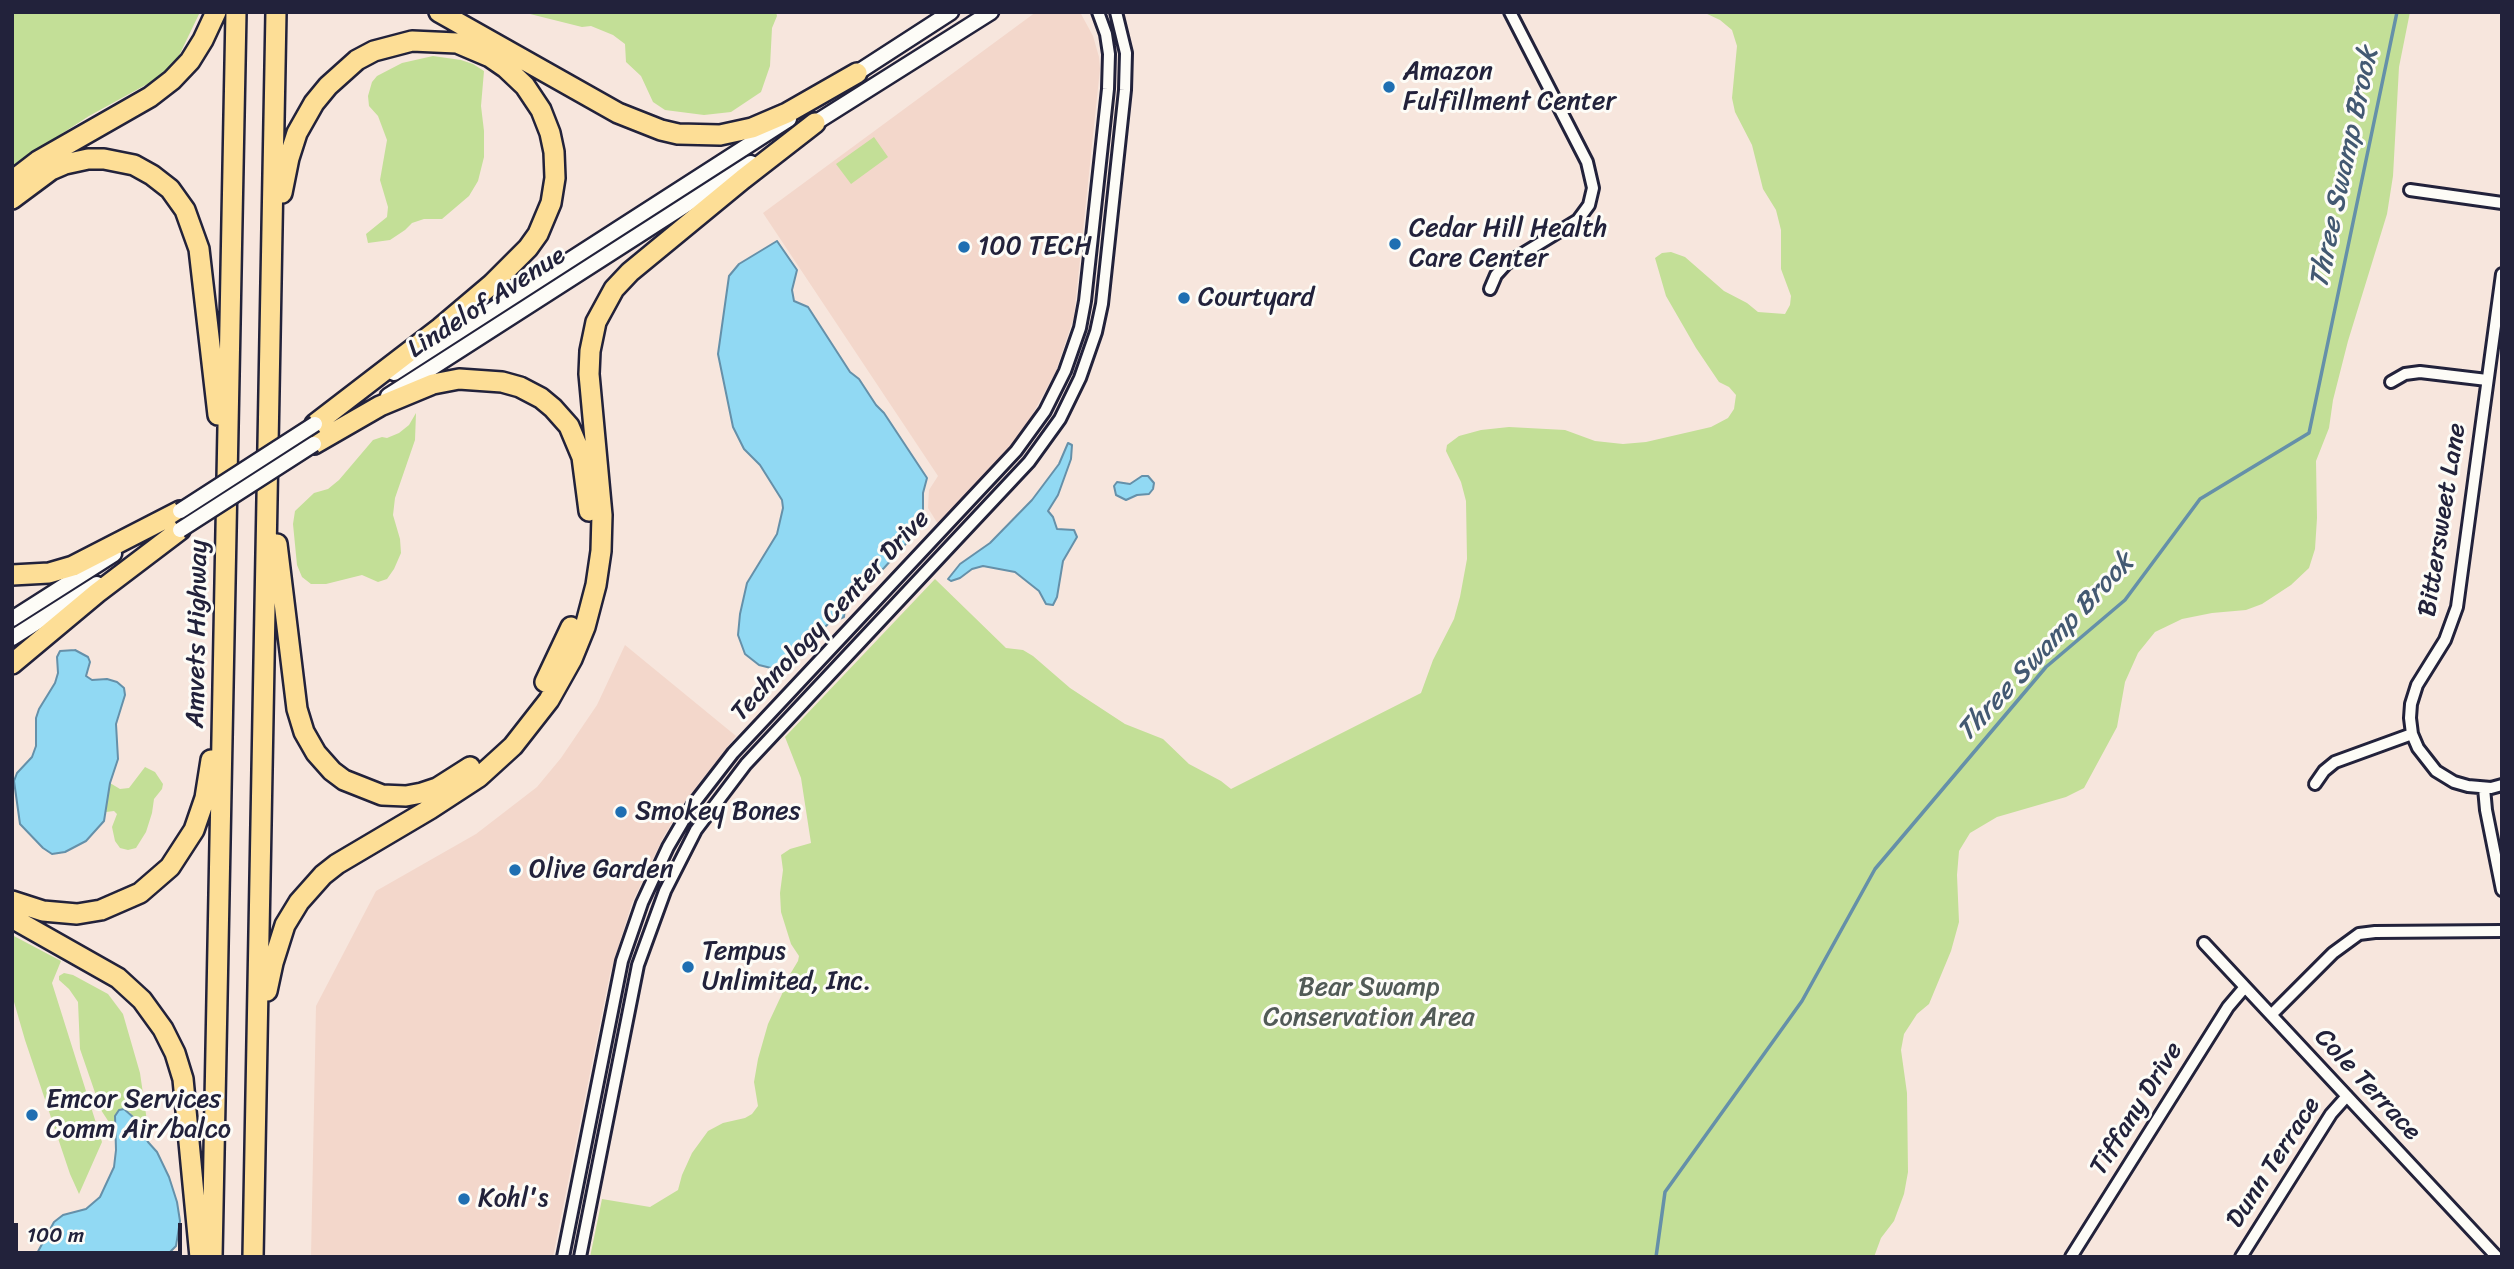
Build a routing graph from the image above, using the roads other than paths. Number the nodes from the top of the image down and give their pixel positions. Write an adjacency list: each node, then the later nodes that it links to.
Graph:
1 (216, 12): 12 (highway)
2 (236, 12): 24 (highway, Amvets Highway)
3 (276, 12): 18 (highway)
4 (439, 12): 10 (highway)
5 (951, 12): 10 (main road, Lindelof Avenue)
6 (990, 12): 11 (main road, Lindelof Avenue)
7 (1098, 12): 47 (street, Technology Center Drive)
8 (1116, 12): 48 (street, Technology Center Drive)
9 (1510, 12): 17 (street)
10 (856, 73): 21 (main road, Lindelof Avenue)
11 (815, 123): 23 (main road, Lindelof Avenue); 43 (highway)
12 (12, 181)
13 (2410, 190): 15 (street)
14 (12, 199): 24 (highway)
15 (2502, 203)
16 (2502, 274): 19 (street, Bittersweet Lane)
17 (1490, 289)
18 (271, 320): 21 (highway); 22 (highway)
19 (2487, 380): 20 (street); 31 (street, Bittersweet Lane)
20 (2391, 382)
21 (315, 424): 25 (main road, Lindelof Avenue, bridge)
22 (268, 439): 23 (highway); 43 (highway)
23 (314, 444): 25 (main road, Lindelof Avenue, bridge)
24 (226, 515): 27 (highway, Amvets Highway)
25 (180, 521): 26 (highway); 28 (main road, Lindelof Avenue); 29 (main road, Lindelof Avenue); 30 (highway)
26 (12, 575)
27 (224, 616): 36 (highway); 45 (highway, Amvets Highway)
28 (12, 619)
29 (12, 638)
30 (12, 664)
31 (2412, 734): 32 (street); 34 (street)
32 (2315, 784)
33 (2502, 785): 34 (street)
34 (2484, 788): 35 (street)
35 (2502, 890)
36 (12, 901)
37 (12, 918): 44 (highway)
38 (2502, 931): 41 (street)
39 (2204, 943): 40 (street, Cole Terrace)
40 (2245, 987): 41 (street, Cole Terrace); 49 (street, Tiffany Drive)
41 (2271, 1015): 42 (street, Cole Terrace)
42 (2347, 1096): 50 (street, Dunn Terrace); 51 (street, Cole Terrace)
43 (256, 1117): 46 (highway)
44 (200, 1257)
45 (212, 1257)
46 (253, 1257)
47 (563, 1257)
48 (580, 1257)
49 (2071, 1257)
50 (2241, 1257)
51 (2497, 1257)

